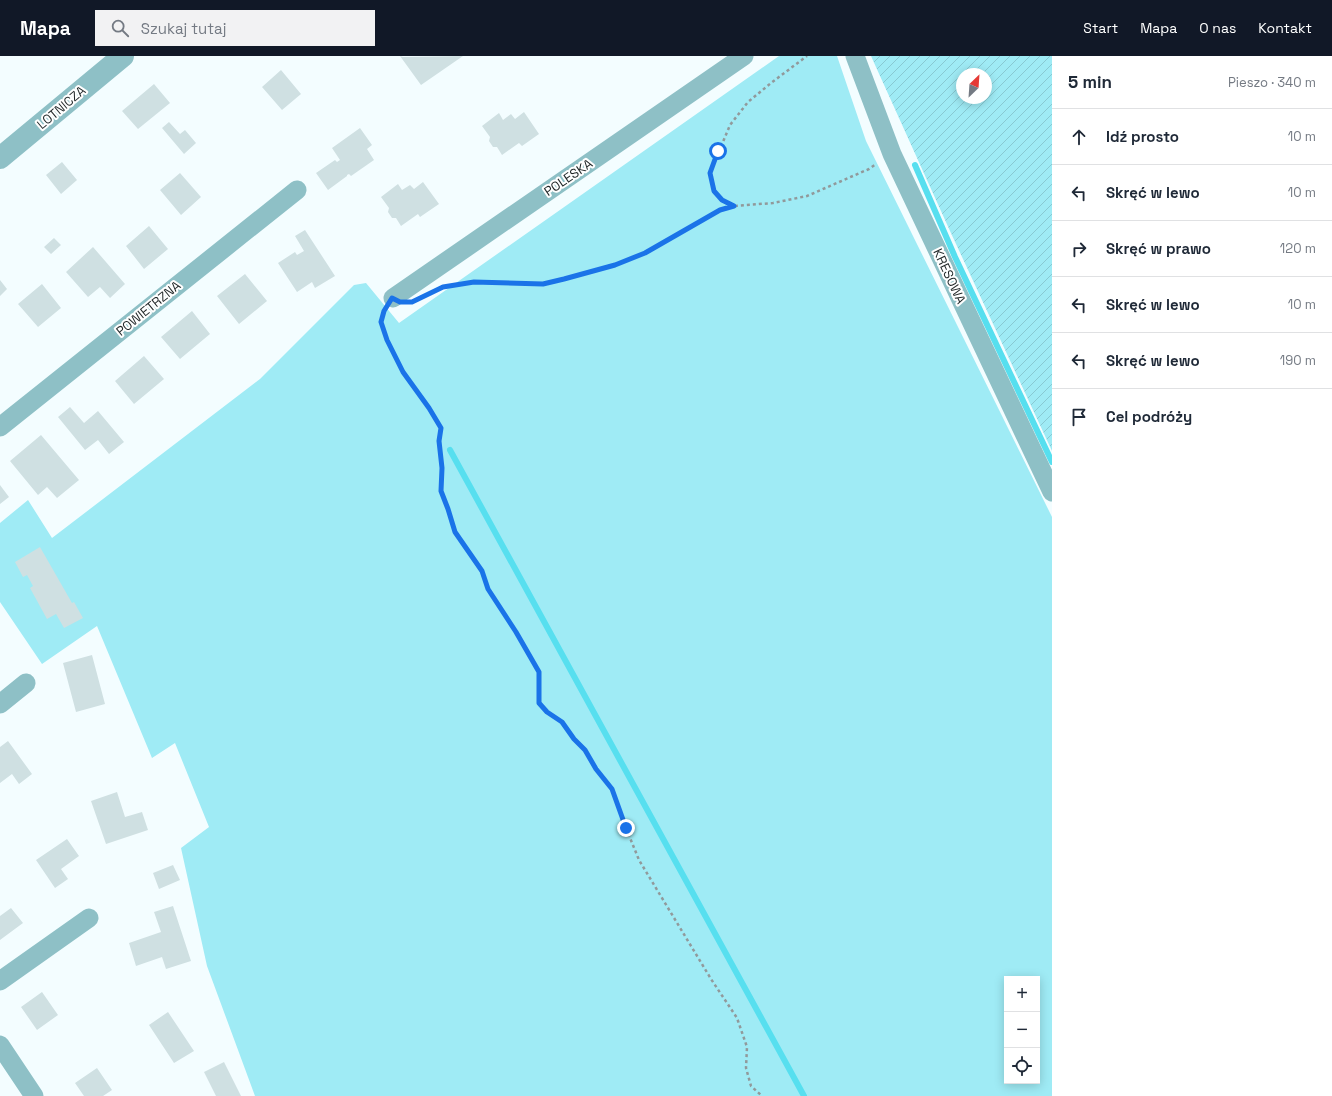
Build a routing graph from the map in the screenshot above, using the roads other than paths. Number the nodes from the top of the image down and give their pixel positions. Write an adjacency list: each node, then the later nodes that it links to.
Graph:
1 (123, 56): 4 (street, LOTNICZA)
2 (744, 56): 6 (street, POLESKA)
3 (855, 56): 8 (street, KRESOWA)
4 (0, 158)
5 (297, 190): 7 (street, POWIETRZNA)
6 (392, 298)
7 (0, 427)
8 (1052, 492)
9 (26, 683): 10 (street)
10 (0, 704)
11 (89, 918): 12 (street)
12 (0, 981)
13 (0, 1045): 14 (street)
14 (34, 1096)

